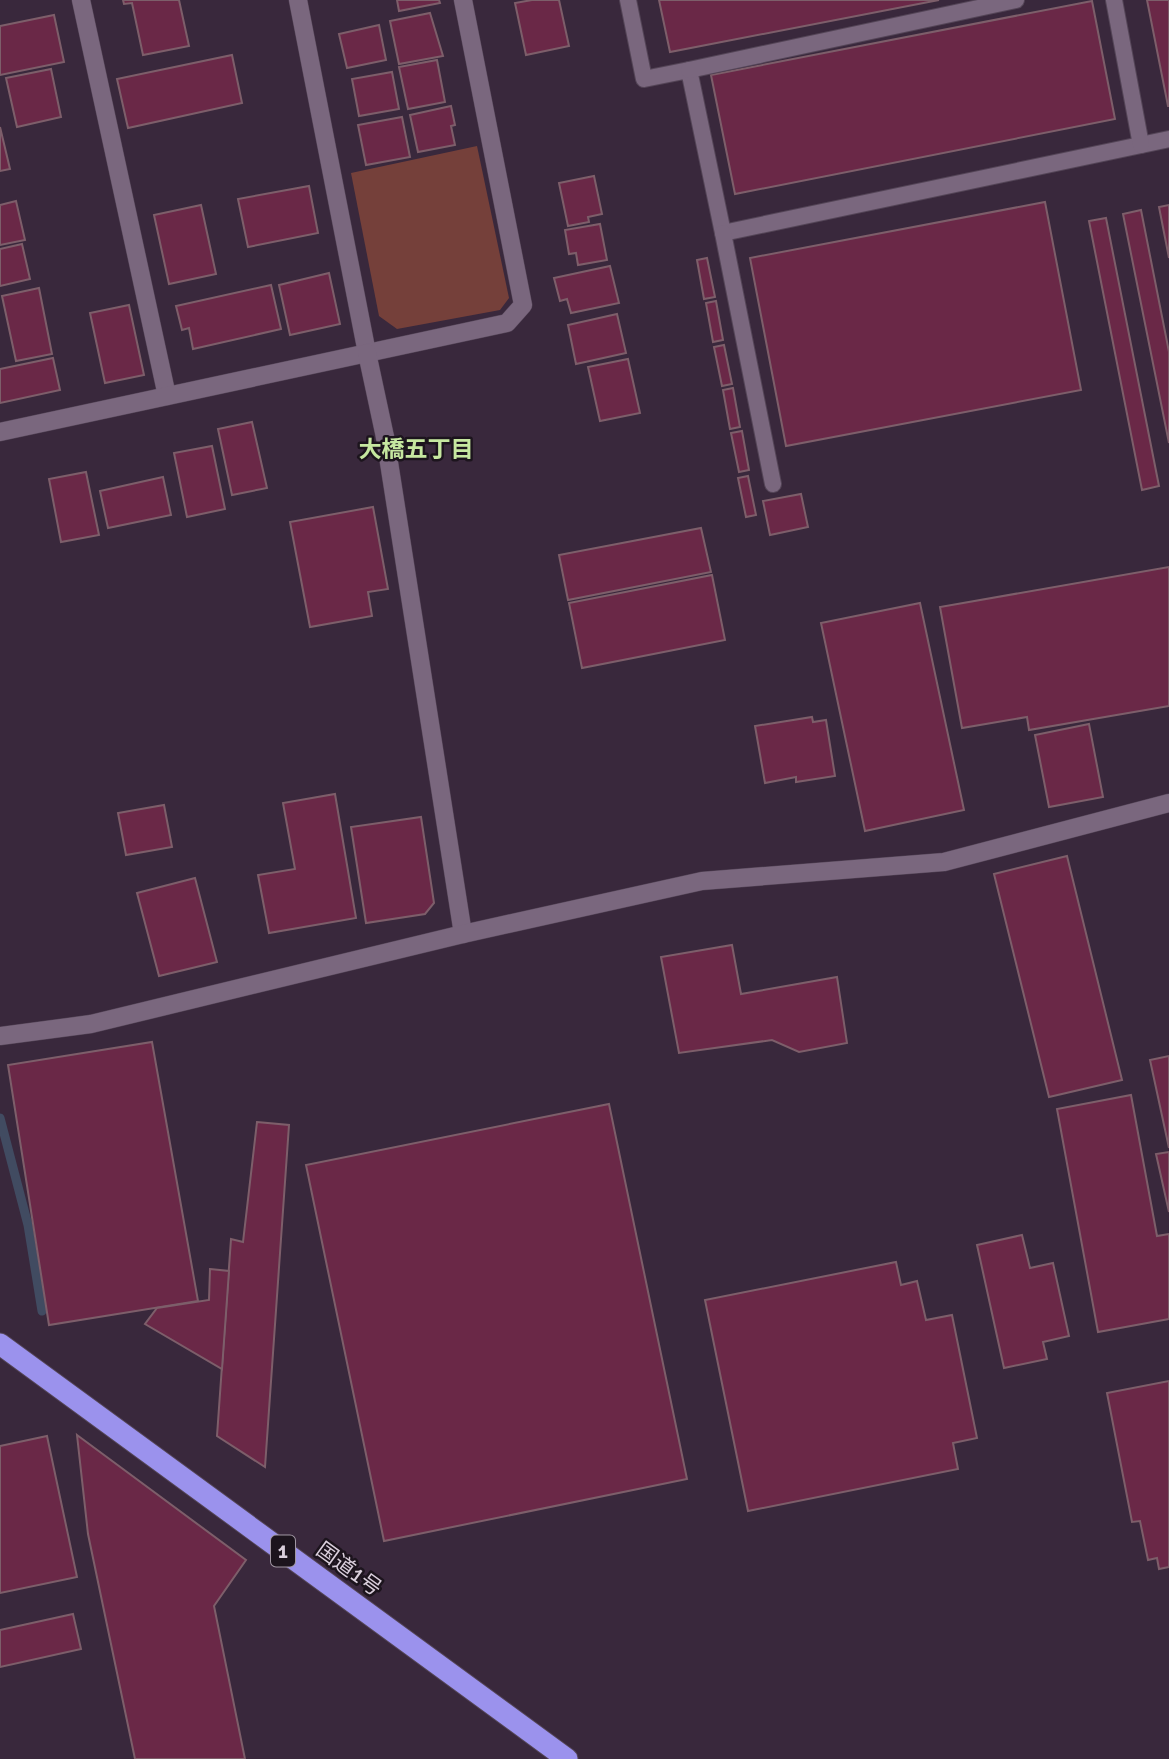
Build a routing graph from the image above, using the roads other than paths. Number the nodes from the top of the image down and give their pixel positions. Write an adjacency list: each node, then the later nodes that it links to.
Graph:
1 (81, 0): 12 (street)
2 (298, 0): 11 (street)
3 (463, 0): 11 (street)
4 (628, 0): 7 (lane)
5 (1016, 0): 7 (lane)
6 (1114, 0): 9 (lane)
7 (689, 70): 10 (lane)
8 (1169, 139): 9 (lane)
9 (1141, 145): 10 (lane)
10 (723, 233): 14 (lane)
11 (367, 353): 12 (street); 16 (street)
12 (167, 396): 13 (street)
13 (0, 432)
14 (773, 484)
15 (1169, 803): 16 (street)
16 (463, 934): 17 (street)
17 (0, 1036)
18 (0, 1344): 19 (highway, 国道1号 / 1)
19 (567, 1759)

